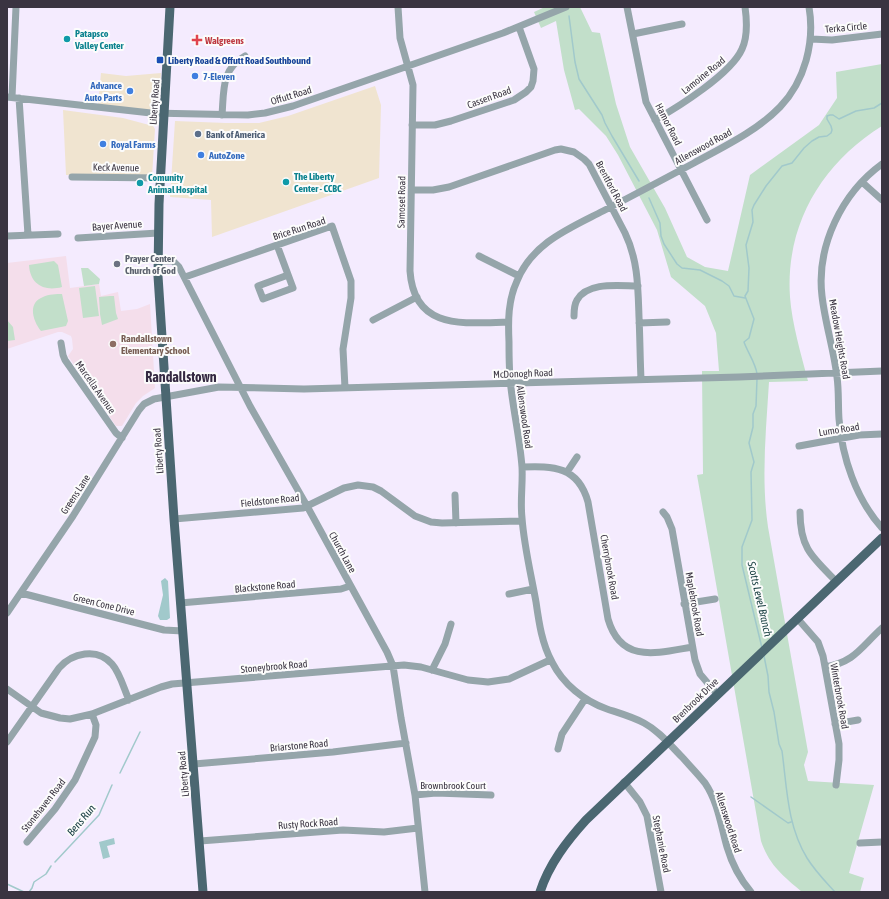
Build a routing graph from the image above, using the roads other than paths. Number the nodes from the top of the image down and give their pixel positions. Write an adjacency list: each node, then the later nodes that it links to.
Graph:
1 (16, 7): 15 (street)
2 (170, 7): 16 (main road, Liberty Road)
3 (398, 7): 14 (street, Samoset Road)
4 (566, 7): 9 (street, Offutt Road)
5 (627, 7): 10 (street, Hamor Road)
6 (745, 7): 18 (street, Lamoine Road)
7 (809, 7): 12 (street, Allenswood Road)
8 (682, 24): 10 (street)
9 (518, 28): 14 (street, Offutt Road); 19 (street, Cassen Road)
10 (633, 34): 18 (street, Hamor Road)
11 (882, 34): 12 (street, Terka Circle)
12 (811, 39): 21 (street, Allenswood Road)
13 (245, 56): 17 (street)
14 (408, 66): 17 (street, Offutt Road); 19 (street, Samoset Road)
15 (13, 98): 16 (street, Offutt Road); 31 (street)
16 (165, 113): 17 (street, Offutt Road); 23 (main road, Liberty Road)
17 (222, 115)
18 (654, 120): 21 (street, Hamor Road)
19 (412, 124): 25 (street, Samoset Road)
20 (882, 164): 24 (street, Meadow Heights Road)
21 (681, 170): 27 (street, Allenswood Road); 28 (street, Hamor Road)
22 (72, 177): 23 (street, Keck Avenue)
23 (160, 178): 29 (main road, Liberty Road)
24 (862, 182): 26 (street); 49 (street, Meadow Heights Road)
25 (412, 190): 27 (street, Brentford Road); 41 (street, Samoset Road)
26 (882, 200)
27 (612, 206): 38 (street, Allenswood Road); 40 (street, Brentford Road)
28 (707, 220)
29 (158, 233): 33 (street, Bayer Avenue); 36 (main road, Liberty Road)
30 (58, 234): 31 (street)
31 (28, 235): 32 (street)
32 (7, 236)
33 (78, 238)
34 (277, 245): 37 (street); 39 (street, Brice Run Road); 53 (street, Brice Run Road)
35 (479, 256): 38 (street)
36 (158, 261): 39 (street, Church Lane); 54 (main road, Liberty Road)
37 (288, 276): 37 (street)
38 (519, 276): 44 (street, Allenswood Road)
39 (185, 277): 52 (street, Church Lane)
40 (638, 286): 42 (street); 46 (street, Brentford Road)
41 (417, 297): 43 (street); 44 (street, Samoset Road)
42 (574, 316)
43 (373, 320)
44 (508, 322): 51 (street, Allenswood Road)
45 (667, 322): 46 (street)
46 (639, 323): 50 (street, Brentford Road)
47 (61, 343): 56 (street, Marcella Avenue)
48 (882, 371): 49 (street, McDonogh Road)
49 (837, 373): 50 (street, McDonogh Road); 57 (street, Meadow Heights Road)
50 (641, 379): 51 (street, McDonogh Road)
51 (510, 383): 53 (street, McDonogh Road); 60 (street, Allenswood Road)
52 (241, 387): 53 (street, McDonogh Road); 54 (street, McDonogh Road); 63 (street, Church Lane)
53 (345, 388)
54 (165, 396): 56 (street, Greens Lane); 66 (main road, Liberty Road)
55 (882, 434): 57 (street, Lumo Road)
56 (122, 438): 74 (street, Greens Lane)
57 (842, 438): 58 (street, Lumo Road); 69 (street, Meadow Heights Road)
58 (799, 446)
59 (577, 457): 61 (street)
60 (522, 467): 61 (street, Cherrybrook Road); 67 (street, Allenswood Road)
61 (567, 472): 84 (street, Cherrybrook Road)
62 (455, 495): 68 (street)
63 (307, 506): 66 (street, Fieldstone Road); 68 (street, Fieldstone Road); 72 (street, Church Lane)
64 (663, 512): 78 (street, Maplebrook Road)
65 (800, 512): 71 (street)
66 (174, 519): 77 (main road, Liberty Road)
67 (522, 521): 68 (street, Fieldstone Road); 73 (street, Allenswood Road)
68 (456, 523)
69 (882, 528)
70 (882, 538): 71 (main road, Brenbrook Drive)
71 (836, 581): 80 (main road, Brenbrook Drive)
72 (350, 586): 77 (street, Blackstone Road); 86 (street, Church Lane)
73 (534, 589): 75 (street); 85 (street, Allenswood Road)
74 (21, 593): 79 (street, Greens Lane); 83 (street, Green Cone Drive)
75 (509, 594)
76 (715, 599): 78 (street)
77 (180, 603): 83 (main road, Liberty Road)
78 (684, 604): 84 (street, Maplebrook Road)
79 (7, 613)
80 (797, 618): 87 (street, Winterbrook Road); 91 (main road, Brenbrook Drive)
81 (451, 624): 88 (street)
82 (882, 628): 87 (street)
83 (182, 631): 89 (main road, Liberty Road)
84 (692, 647): 91 (street, Maplebrook Road)
85 (550, 660): 88 (street, Stoneybrook Road); 92 (street, Allenswood Road)
86 (392, 666): 88 (street, Stoneybrook Road); 89 (street, Stoneybrook Road); 100 (street, Church Lane)
87 (825, 667): 97 (street, Winterbrook Road)
88 (432, 670)
89 (187, 683): 93 (street, Stoneybrook Road); 102 (main road, Liberty Road)
90 (7, 689): 94 (street, Stoneybrook Road)
91 (717, 694): 99 (main road, Brenbrook Drive)
92 (585, 699): 99 (street, Allenswood Road); 101 (street)
93 (129, 700): 94 (street); 95 (street, Stoneybrook Road)
94 (32, 707): 95 (street, Stoneybrook Road); 98 (street)
95 (92, 714): 109 (street, Stonehaven Road)
96 (858, 720): 97 (street)
97 (835, 724): 104 (street, Winterbrook Road)
98 (7, 742)
99 (667, 742): 103 (main road, Brenbrook Drive); 112 (street, Allenswood Road)
100 (406, 743): 102 (street, Briarstone Road); 105 (street, Church Lane)
101 (558, 749)
102 (194, 764): 108 (main road, Liberty Road)
103 (624, 782): 115 (main road, Brenbrook Drive); 116 (street, Stephanie Road)
104 (836, 785)
105 (415, 795): 106 (street, Brownbrook Court); 107 (street, Church Lane)
106 (491, 795)
107 (418, 828): 108 (street, Rusty Rock Road); 114 (street, Church Lane)
108 (200, 841): 113 (main road, Liberty Road)
109 (27, 842)
110 (882, 842): 111 (street)
111 (860, 843)
112 (749, 891)
113 (204, 892)
114 (425, 892)
115 (540, 892)
116 (661, 892)

